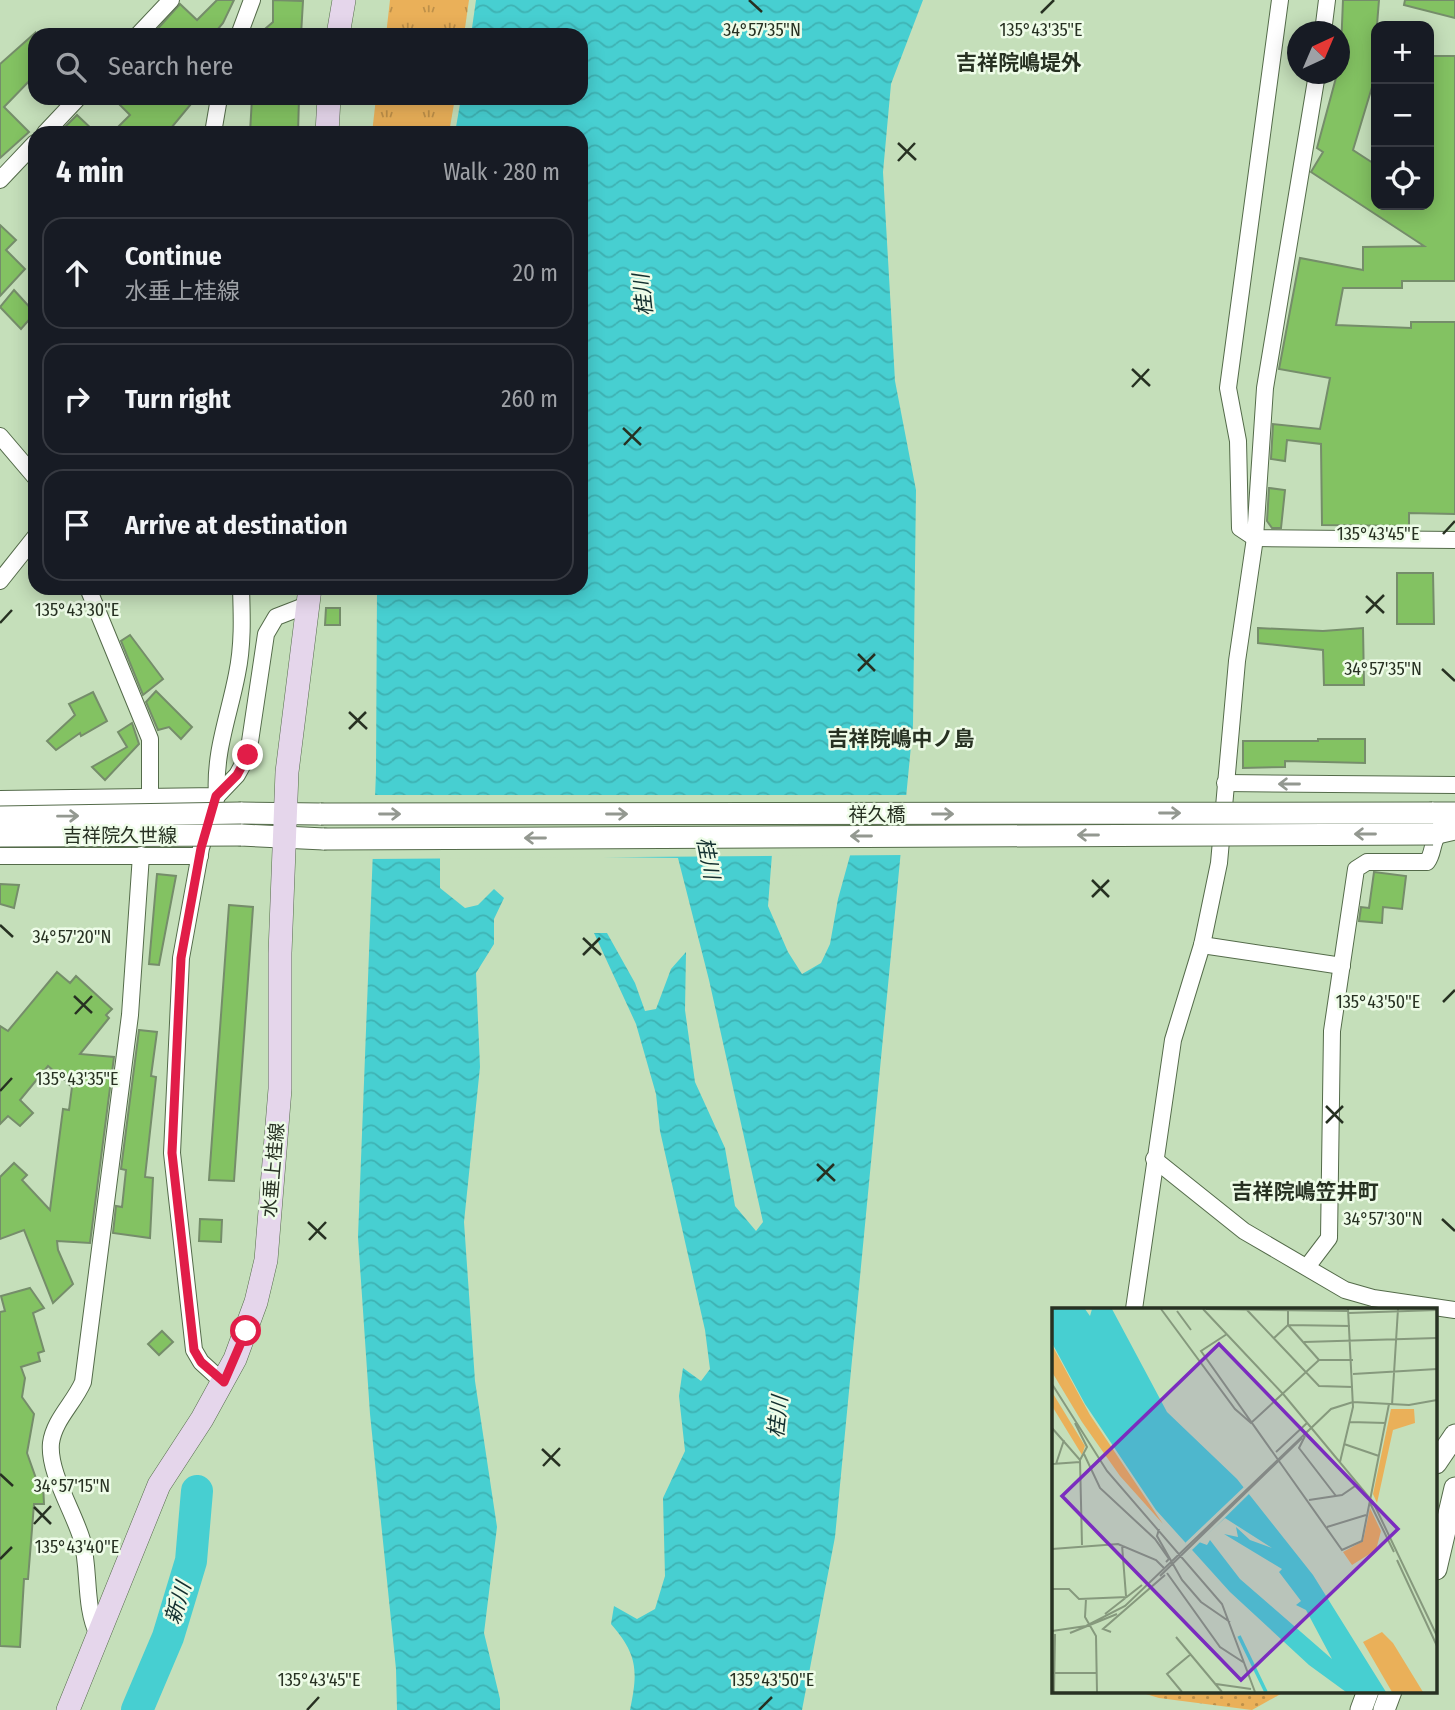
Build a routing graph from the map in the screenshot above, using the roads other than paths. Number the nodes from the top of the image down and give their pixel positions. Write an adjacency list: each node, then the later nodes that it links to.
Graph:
1 (171, 0): 7 (street)
2 (251, 0): 8 (street)
3 (344, 0): 9 (main road)
4 (1280, 0): 21 (street)
5 (1327, 0): 6 (street)
6 (1324, 21)
7 (145, 28)
8 (241, 28)
9 (339, 28)
10 (1315, 84): 21 (street)
11 (71, 105): 14 (street)
12 (218, 105): 15 (street)
13 (328, 105): 16 (main road)
14 (52, 126)
15 (214, 126)
16 (327, 126)
17 (28, 150): 18 (street)
18 (0, 180)
19 (0, 436): 20 (street)
20 (28, 469)
21 (1255, 538): 22 (street); 28 (street)
22 (1455, 540)
23 (28, 546): 24 (street)
24 (0, 581)
25 (91, 595): 30 (street)
26 (241, 595): 31 (street)
27 (309, 596): 31 (street); 34 (main road, 水垂上桂線)
28 (1226, 783): 29 (street, one-way to 28); 44 (street)
29 (1455, 785)
30 (150, 795): 31 (street); 32 (street); 41 (street)
31 (216, 796): 43 (street)
32 (0, 799)
33 (1455, 813): 37 (street)
34 (285, 814): 35 (street, 吉祥院久世線); 36 (street, 吉祥院久世線, one-way to 34, bridge); 39 (main road, 水垂上桂線)
35 (321, 814): 37 (street, 祥久橋, one-way to 37, bridge)
36 (0, 817)
37 (1440, 827): 40 (street, 祥久橋, one-way to 40, bridge); 45 (street)
38 (0, 836): 39 (street, 吉祥院久世線, bridge)
39 (285, 838): 40 (street, 吉祥院久世線); 50 (main road, 水垂上桂線)
40 (324, 839)
41 (146, 855): 42 (street); 43 (street); 56 (street)
42 (0, 856)
43 (200, 856): 50 (street)
44 (1202, 945): 45 (street); 46 (street)
45 (1342, 965): 47 (street)
46 (1154, 1159): 47 (street); 48 (street)
47 (1307, 1267): 49 (street)
48 (1134, 1308)
49 (1455, 1310)
50 (224, 1382): 56 (main road, 水垂上桂線)
51 (1455, 1435): 52 (street); 53 (street)
52 (1438, 1448)
53 (1438, 1460)
54 (1455, 1488): 55 (street)
55 (1438, 1560)
56 (98, 1635): 59 (main road, 水垂上桂線)
57 (1368, 1692): 60 (street)
58 (1391, 1692): 61 (street)
59 (68, 1710)
60 (1361, 1710)
61 (1384, 1710)

